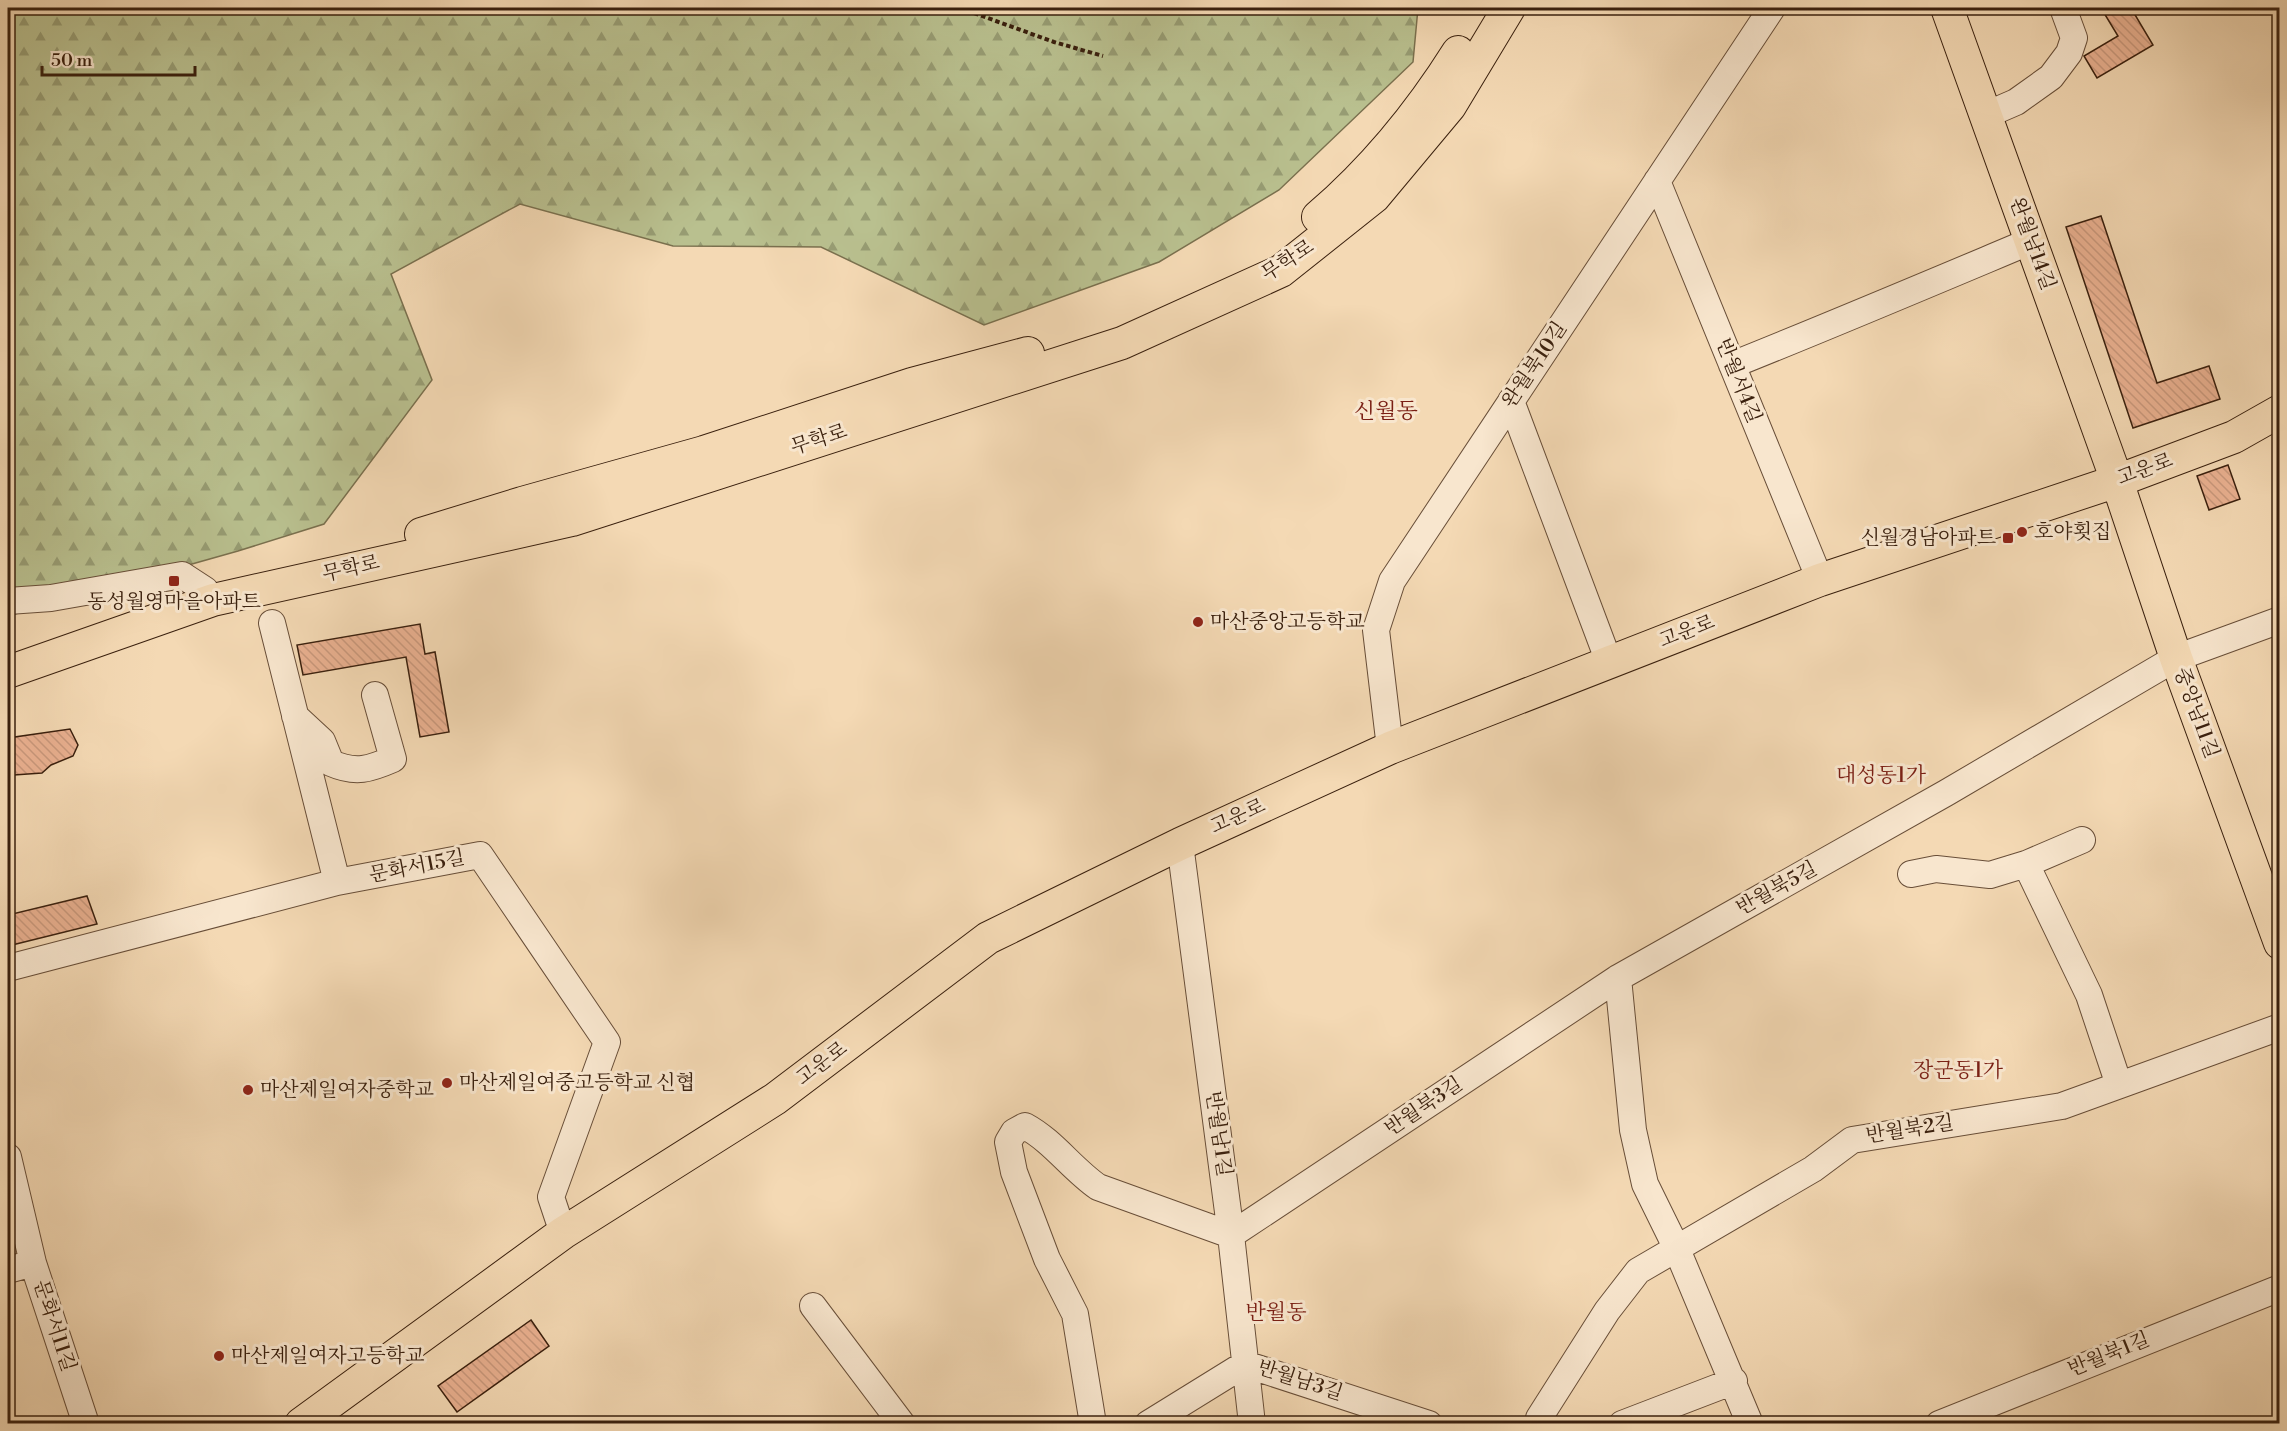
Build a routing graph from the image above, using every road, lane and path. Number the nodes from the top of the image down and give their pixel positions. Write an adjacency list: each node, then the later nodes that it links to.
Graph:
1 (960, 8): 7 (path)
2 (1485, 8): 16 (main road, 무학로)
3 (1509, 8): 23 (main road, 무학로)
4 (1772, 8): 9 (street, 완월북10길)
5 (1947, 8): 8 (main road, 완월남14길)
6 (2063, 8): 8 (street)
7 (1103, 56)
8 (1986, 115): 10 (main road, 완월남14길)
9 (1657, 182): 11 (street, 반월서4길); 12 (street, 완월북10길)
10 (2031, 241): 11 (street); 14 (main road, 완월남14길)
11 (1732, 365): 15 (street, 반월서4길)
12 (1511, 401): 22 (street); 26 (street, 완월북10길)
13 (2280, 411): 14 (main road, 고운로)
14 (2117, 481): 15 (main road, 고운로); 21 (main road, 중앙남11길)
15 (1820, 580): 22 (main road, 고운로)
16 (205, 590): 17 (street); 20 (main road, 무학로)
17 (8, 601)
18 (2280, 620): 21 (street, 반월북5길)
19 (272, 623): 25 (street)
20 (8, 649)
21 (2176, 658): 32 (main road, 중앙남11길); 34 (street, 반월북5길)
22 (1609, 662): 26 (main road, 고운로)
23 (8, 672)
24 (375, 695): 25 (street)
25 (295, 716): 31 (street)
26 (1390, 748): 28 (main road, 고운로)
27 (2082, 840): 29 (street)
28 (1180, 844): 38 (main road, 고운로); 39 (street, 반월남1길)
29 (2026, 864): 30 (street); 36 (street)
30 (1911, 874)
31 (337, 882): 33 (street, 문화서15길); 38 (street, 문화서15길)
32 (2280, 943)
33 (8, 968)
34 (1618, 978): 39 (street, 반월북3길); 40 (street)
35 (2280, 1026): 36 (street, 반월북2길)
36 (2120, 1085): 40 (street, 반월북2길)
37 (8, 1157): 41 (street, 문화서11길)
38 (563, 1233): 48 (main road, 고운로)
39 (1231, 1235): 45 (street, 반월남1길); 50 (street)
40 (1676, 1247): 46 (street); 54 (street, 반월북2길)
41 (33, 1263): 42 (street); 47 (street, 문화서11길)
42 (8, 1270)
43 (2280, 1288): 57 (street, 반월북1길)
44 (813, 1306): 49 (street)
45 (1245, 1364): 51 (street, 반월남3길); 52 (street, 반월남1길); 53 (street, 반월남3길)
46 (1734, 1381): 55 (street); 56 (street)
47 (86, 1424)
48 (301, 1424)
49 (902, 1424)
50 (1093, 1424)
51 (1148, 1424)
52 (1252, 1424)
53 (1429, 1424)
54 (1538, 1424)
55 (1622, 1424)
56 (1750, 1424)
57 (1939, 1424)

